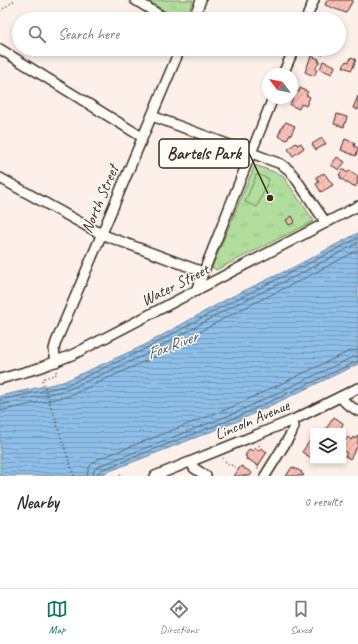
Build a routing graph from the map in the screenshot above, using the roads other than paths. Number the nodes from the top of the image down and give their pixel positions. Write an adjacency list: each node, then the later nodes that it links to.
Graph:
1 (135, 0): 4 (street)
2 (201, 0): 5 (street)
3 (314, 0): 6 (street)
4 (155, 12)
5 (196, 12)
6 (309, 12)
7 (0, 49): 13 (street)
8 (177, 56): 12 (street, North Street)
9 (291, 56): 10 (street)
10 (286, 68)
11 (271, 104): 14 (street)
12 (152, 116): 13 (street, North Street); 14 (street)
13 (142, 137): 18 (street, North Street)
14 (251, 152): 17 (street); 19 (street)
15 (0, 178): 18 (street)
16 (358, 206): 17 (street, Water Street)
17 (326, 223): 20 (street, Water Street)
18 (101, 234): 19 (street); 21 (street, North Street)
19 (203, 272): 20 (street)
20 (196, 291): 21 (street, Water Street)
21 (56, 362): 22 (street, Water Street)
22 (0, 379)
23 (358, 388): 24 (street, Lincoln Avenue)
24 (340, 397): 25 (street); 26 (street, Lincoln Avenue)
25 (358, 411)
26 (292, 420): 27 (street, Lincoln Avenue); 30 (street)
27 (191, 462): 28 (street, Lincoln Avenue); 29 (street)
28 (156, 476)
29 (206, 476)
30 (265, 476)

